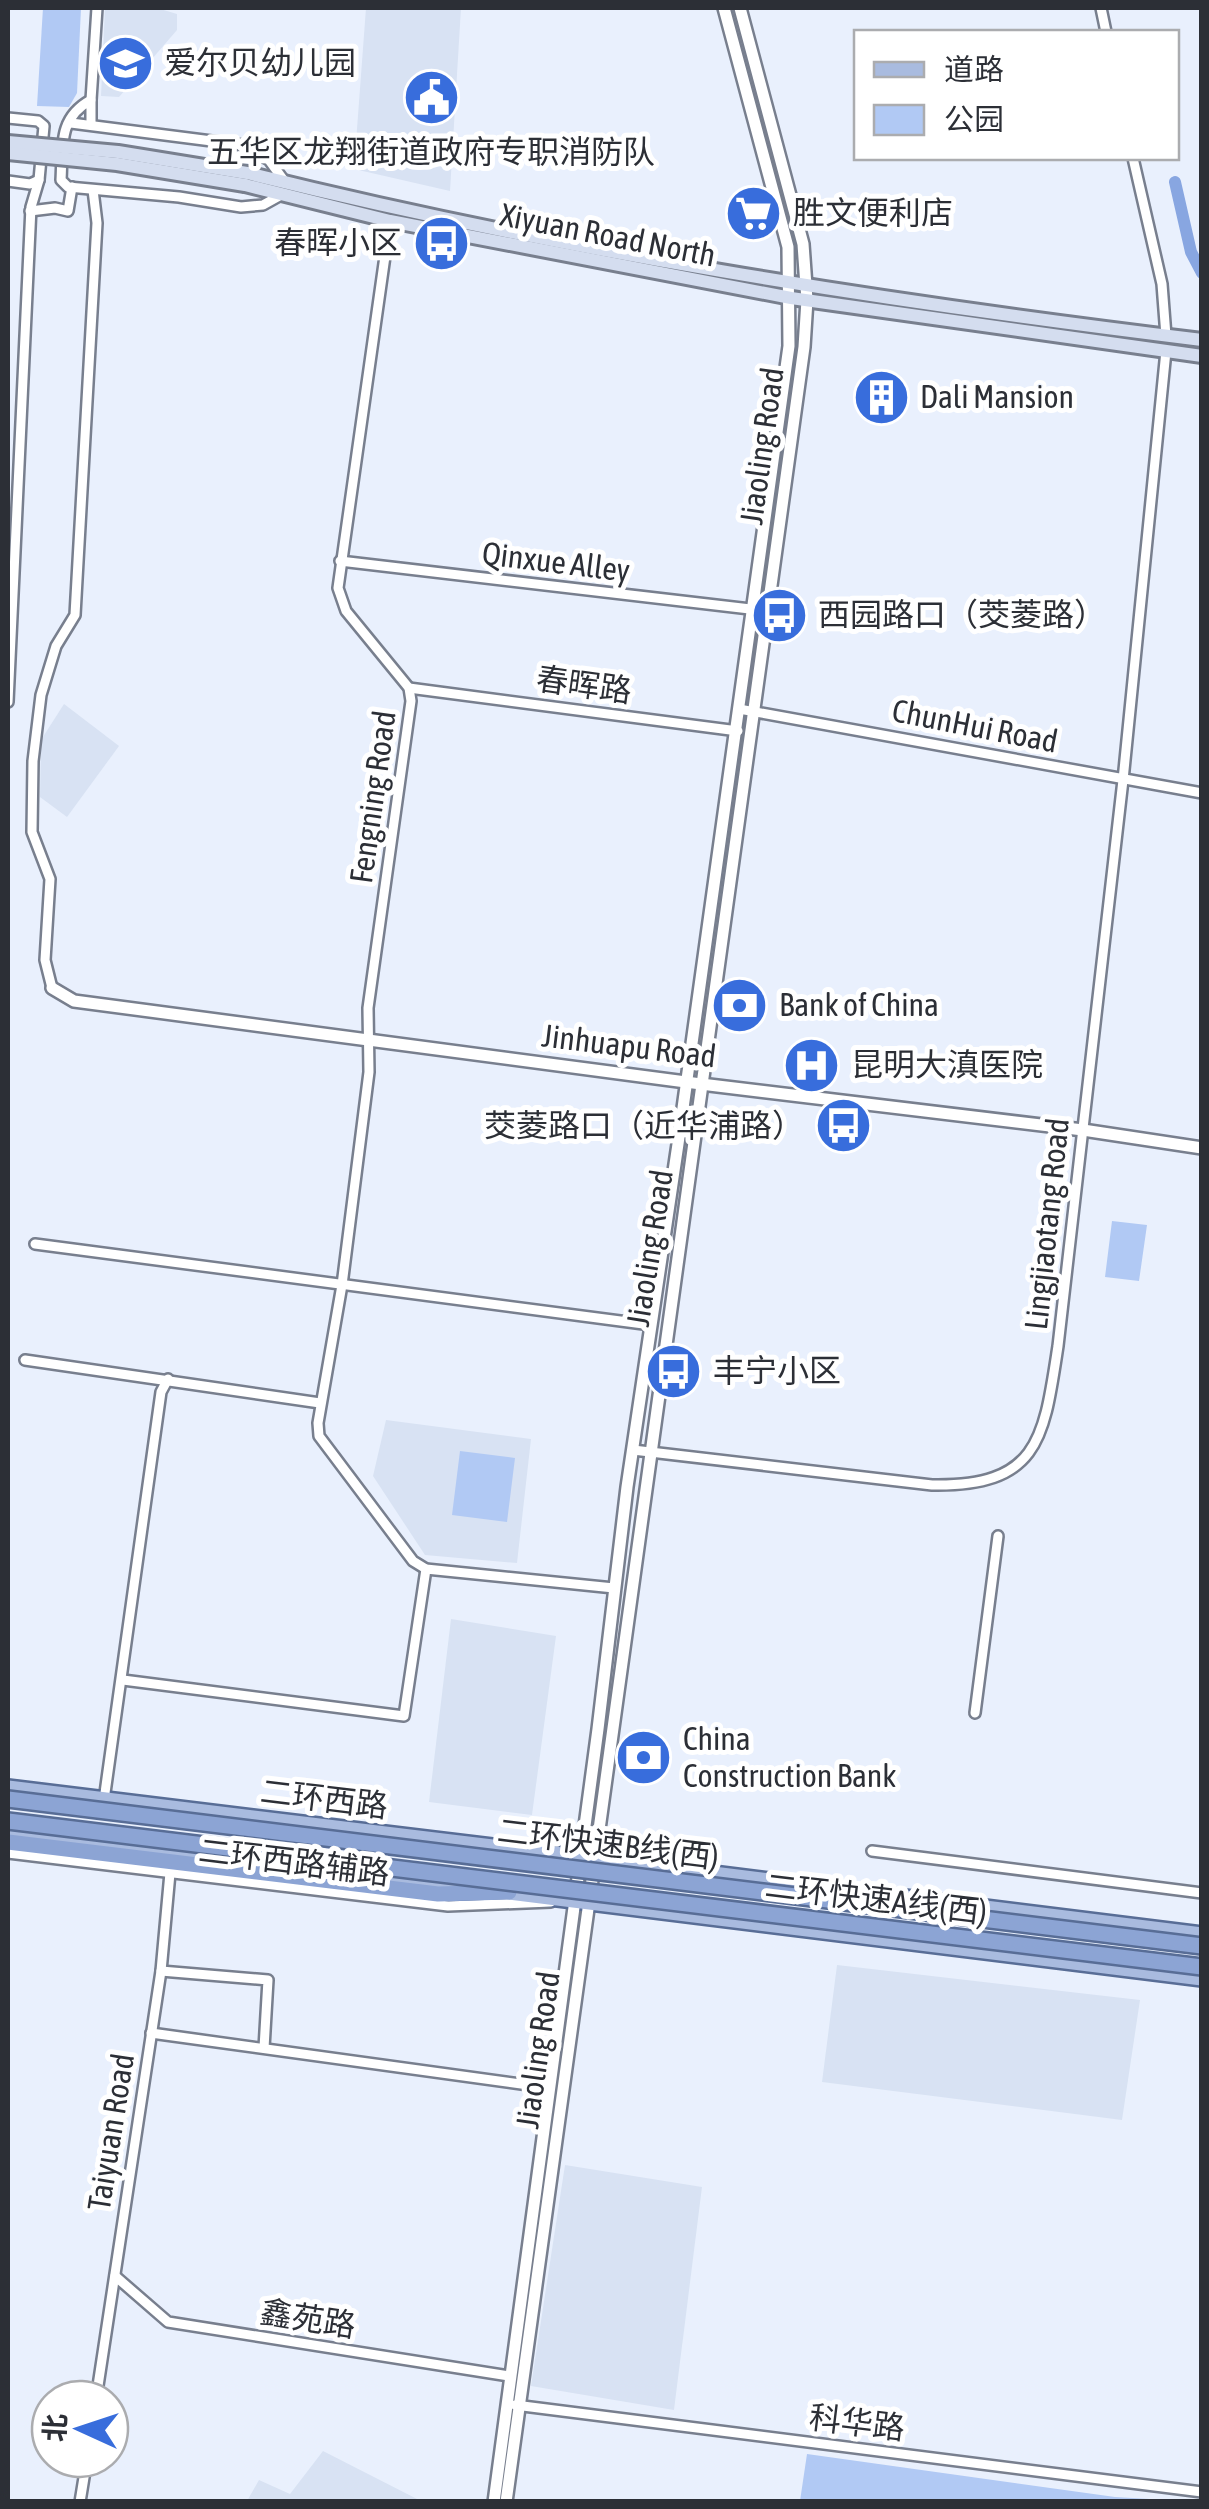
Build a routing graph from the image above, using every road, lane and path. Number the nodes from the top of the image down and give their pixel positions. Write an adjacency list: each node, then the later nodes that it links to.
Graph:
1 (97, 8): 4 (street)
2 (724, 8): 19 (street, Jiaoling Road)
3 (740, 8): 20 (street, Jiaoling Road)
4 (91, 100): 6 (street); 7 (street)
5 (8, 118): 12 (street)
6 (70, 123): 7 (street); 14 (street)
7 (91, 126): 15 (street)
8 (8, 142): 11 (main road, Xiyuan Road North, bridge)
9 (8, 153): 11 (main road, Xiyuan Road North, bridge)
10 (1133, 160): 21 (street)
11 (246, 179): 15 (main road, Xiyuan Road North)
12 (39, 180): 13 (street); 17 (street)
13 (8, 182)
14 (72, 187): 16 (street); 17 (street)
15 (283, 188): 16 (street); 18 (main road, Xiyuan Road North); 19 (main road, Xiyuan Road North)
16 (93, 190): 36 (street)
17 (30, 211): 29 (street)
18 (390, 220): 19 (main road, Xiyuan Road North); 25 (street, Fengning Road)
19 (791, 291): 20 (main road, Xiyuan Road North); 26 (street, Jiaoling Road)
20 (806, 294): 21 (main road, Xiyuan Road North); 23 (main road, Xiyuan Road North); 27 (street, Jiaoling Road)
21 (1166, 336): 22 (main road, Xiyuan Road North)
22 (1202, 340)
23 (1166, 351): 24 (main road, Xiyuan Road North); 34 (street, Lingjiaotang Road)
24 (1202, 356)
25 (340, 561): 26 (street, Qinxue Alley); 28 (street, Fengning Road)
26 (752, 609): 27 (street, Qinxue Alley); 30 (street, Jiaoling Road)
27 (766, 611): 31 (street, Jiaoling Road)
28 (410, 688): 32 (street, 春晖路); 37 (street, Fengning Road)
29 (8, 702)
30 (738, 708): 31 (street, ChunHui Road); 32 (street, Jiaoling Road)
31 (753, 712): 33 (street, Jiaoling Road); 34 (street, ChunHui Road)
32 (735, 730): 33 (street, 春晖路); 38 (street, Jiaoling Road)
33 (751, 733): 39 (street, Jiaoling Road)
34 (1123, 780): 35 (street, ChunHui Road); 40 (street, Lingjiaotang Road)
35 (1202, 793)
36 (52, 988): 37 (street, Jinhuapu Road)
37 (369, 1040): 38 (street, Jinhuapu Road); 43 (street, Fengning Road)
38 (686, 1082): 39 (street, Jinhuapu Road); 44 (street, Jiaoling Road)
39 (700, 1084): 40 (street, Jinhuapu Road); 49 (street, Jiaoling Road)
40 (1082, 1130): 41 (street, Jinhuapu Road); 49 (street, Lingjiaotang Road)
41 (1202, 1148)
42 (35, 1244): 43 (street)
43 (342, 1286): 44 (street); 47 (street, Fengning Road)
44 (650, 1325): 48 (street, Jiaoling Road)
45 (25, 1360): 46 (street)
46 (168, 1380): 47 (street); 53 (street)
47 (320, 1403): 51 (street, Fengning Road)
48 (633, 1450): 49 (street, Lingjiaotang Road); 52 (street, Jiaoling Road)
49 (648, 1452): 63 (street, Jiaoling Road)
50 (998, 1536): 54 (street)
51 (426, 1569): 52 (street); 53 (street)
52 (614, 1588): 63 (street, Jiaoling Road)
53 (123, 1680): 57 (street)
54 (974, 1714)
55 (8, 1788): 57 (main road, 二环西路)
56 (8, 1799): 70 (highway, 二环快速B线(西), bridge)
57 (104, 1800): 63 (main road, 二环西路)
58 (8, 1821): 72 (highway, 二环快速A线(西), bridge)
59 (8, 1832): 65 (main road)
60 (8, 1842): 65 (highway)
61 (872, 1852): 66 (street)
62 (8, 1853): 64 (street, 二环西路辅路)
63 (585, 1863): 67 (street, Jiaoling Road); 67 (main road); 68 (main road)
64 (170, 1872): 67 (street, 二环西路辅路); 73 (street, Taiyuan Road)
65 (509, 1892): 67 (main road)
66 (1202, 1893)
67 (581, 1895): 71 (main road); 77 (street, Jiaoling Road); 81 (street, Jiaoling Road)
68 (1113, 1924): 69 (main road); 71 (main road)
69 (1202, 1935)
70 (1202, 1946)
71 (1108, 1966): 74 (main road)
72 (1202, 1967)
73 (161, 1971): 75 (street, Taiyuan Road); 76 (street)
74 (1202, 1978)
75 (152, 2033): 76 (street); 78 (street, Taiyuan Road)
76 (264, 2048): 77 (street)
77 (550, 2088): 79 (street, Jiaoling Road)
78 (114, 2276): 79 (street, 鑫苑路); 80 (street, Taiyuan Road)
79 (509, 2376): 81 (street, Jiaoling Road)
80 (99, 2379)
81 (512, 2405): 82 (street, 科华路); 83 (street, Jiaoling Road); 84 (street, Jiaoling Road)
82 (1202, 2492)
83 (494, 2502)
84 (506, 2502)

